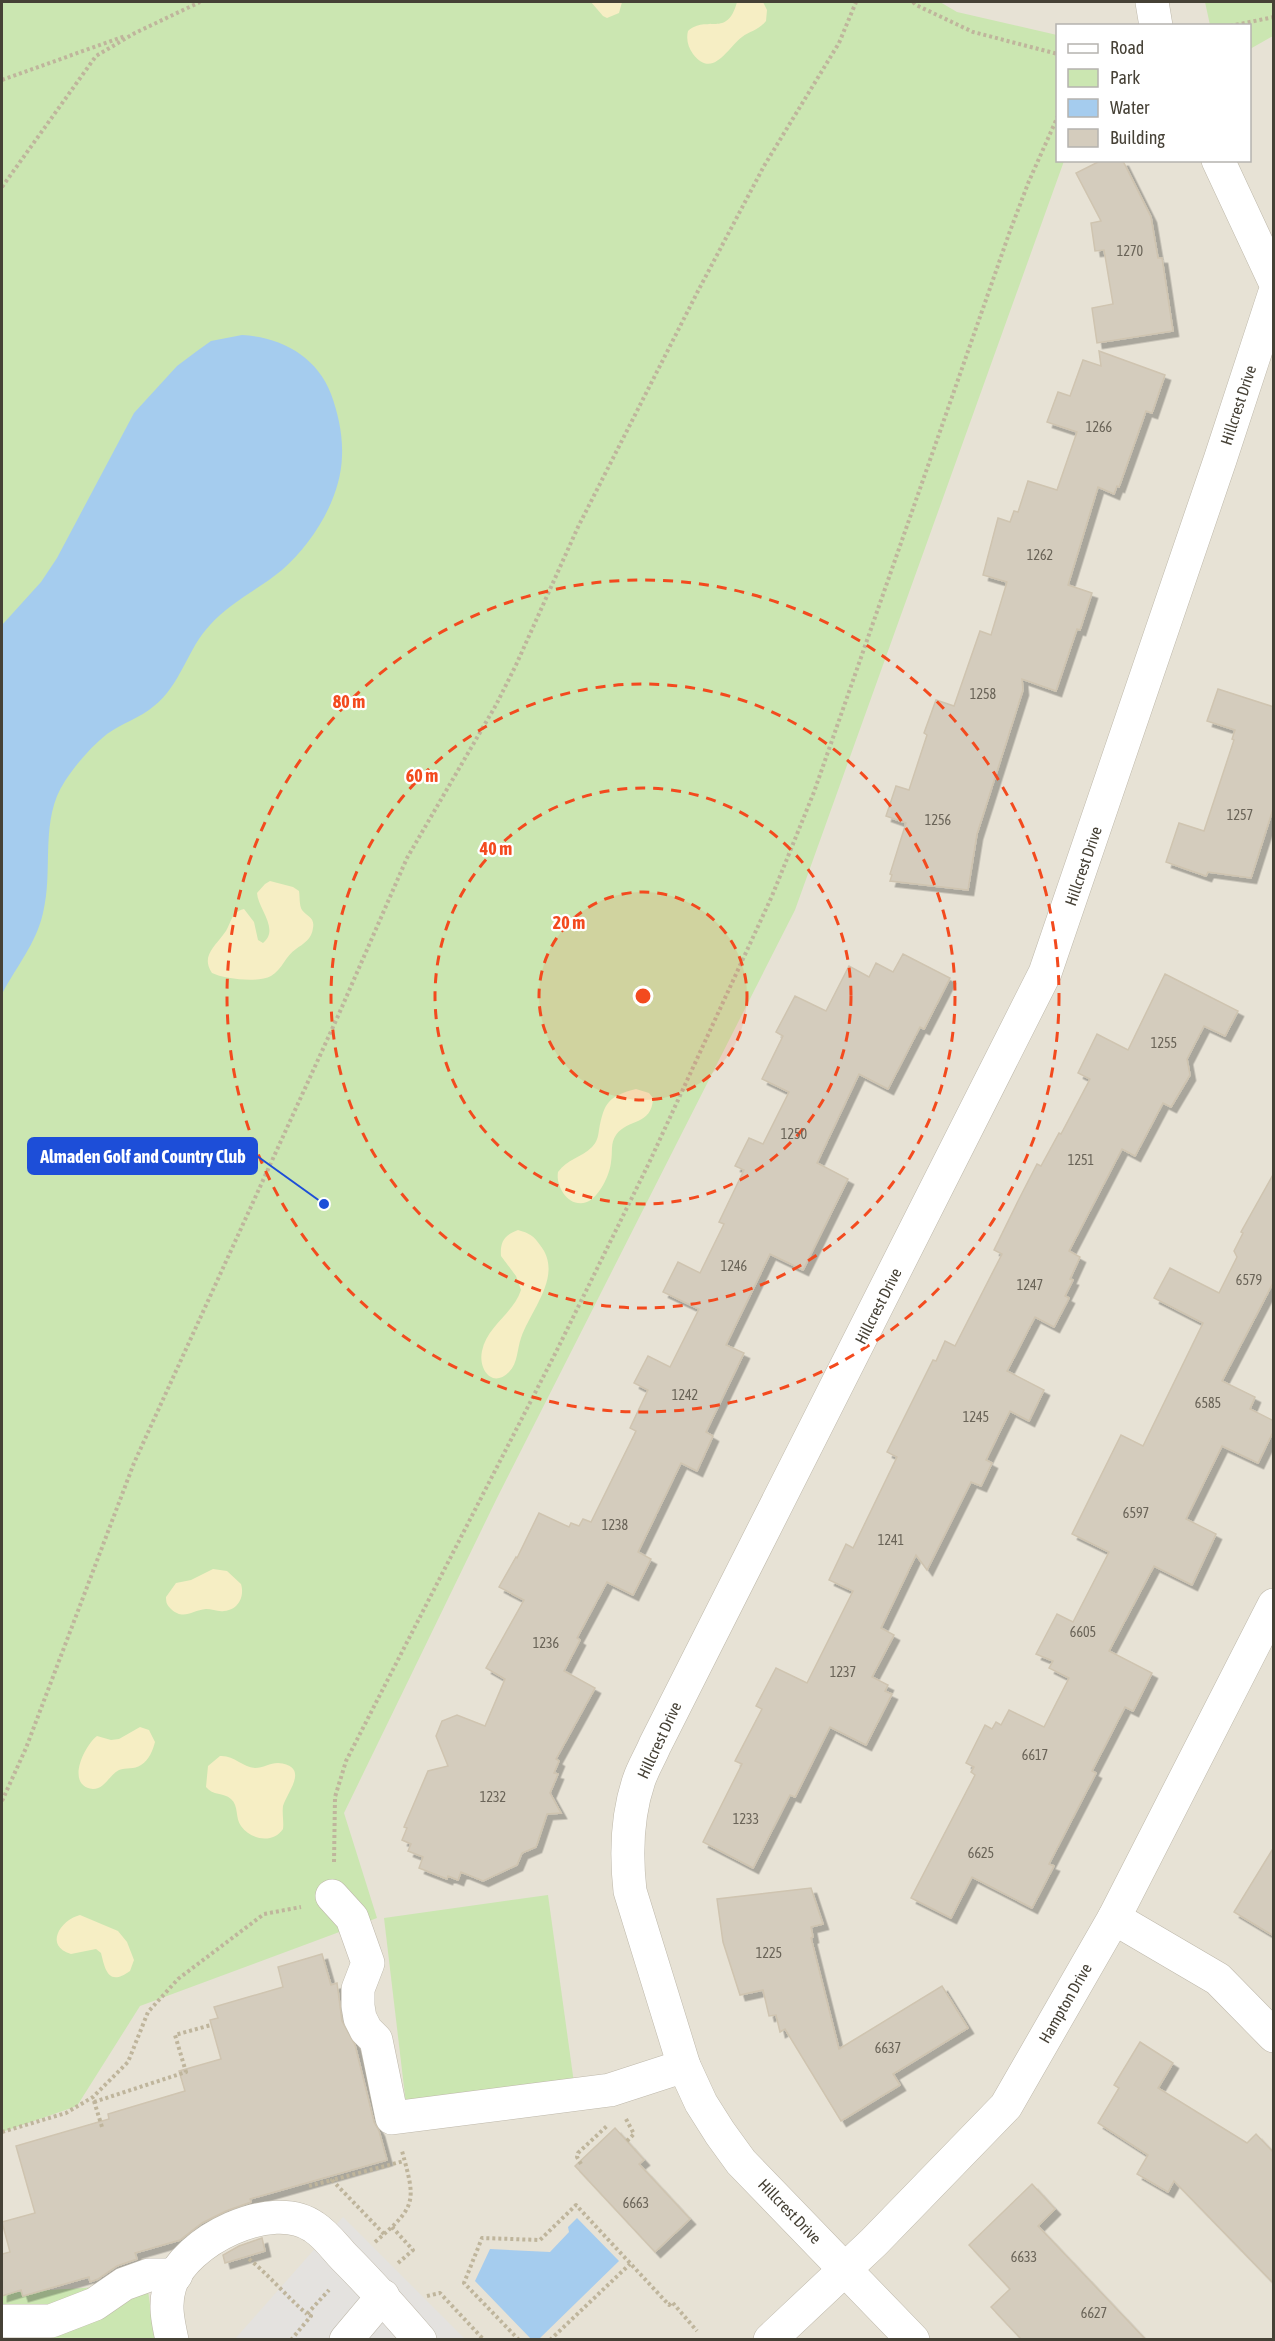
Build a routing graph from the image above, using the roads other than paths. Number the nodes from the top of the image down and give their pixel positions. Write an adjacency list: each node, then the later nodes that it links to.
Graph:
1 (1152, 2): 2 (street)
2 (1156, 24)
3 (1219, 162): 4 (street)
4 (1274, 280)
5 (1274, 295): 10 (street, Hillcrest Drive)
6 (1274, 1605): 8 (street, Hampton Drive)
7 (332, 1896): 10 (street)
8 (1114, 1918): 9 (street); 11 (street, Hampton Drive)
9 (1274, 2036)
10 (684, 2066): 11 (street, Hillcrest Drive)
11 (846, 2269): 18 (street, Hampton Drive); 19 (street, Hillcrest Drive)
12 (176, 2275): 13 (street); 14 (street); 15 (street)
13 (383, 2296): 16 (street); 17 (street)
14 (2, 2321)
15 (172, 2340)
16 (346, 2340)
17 (420, 2340)
18 (770, 2340)
19 (913, 2340)

